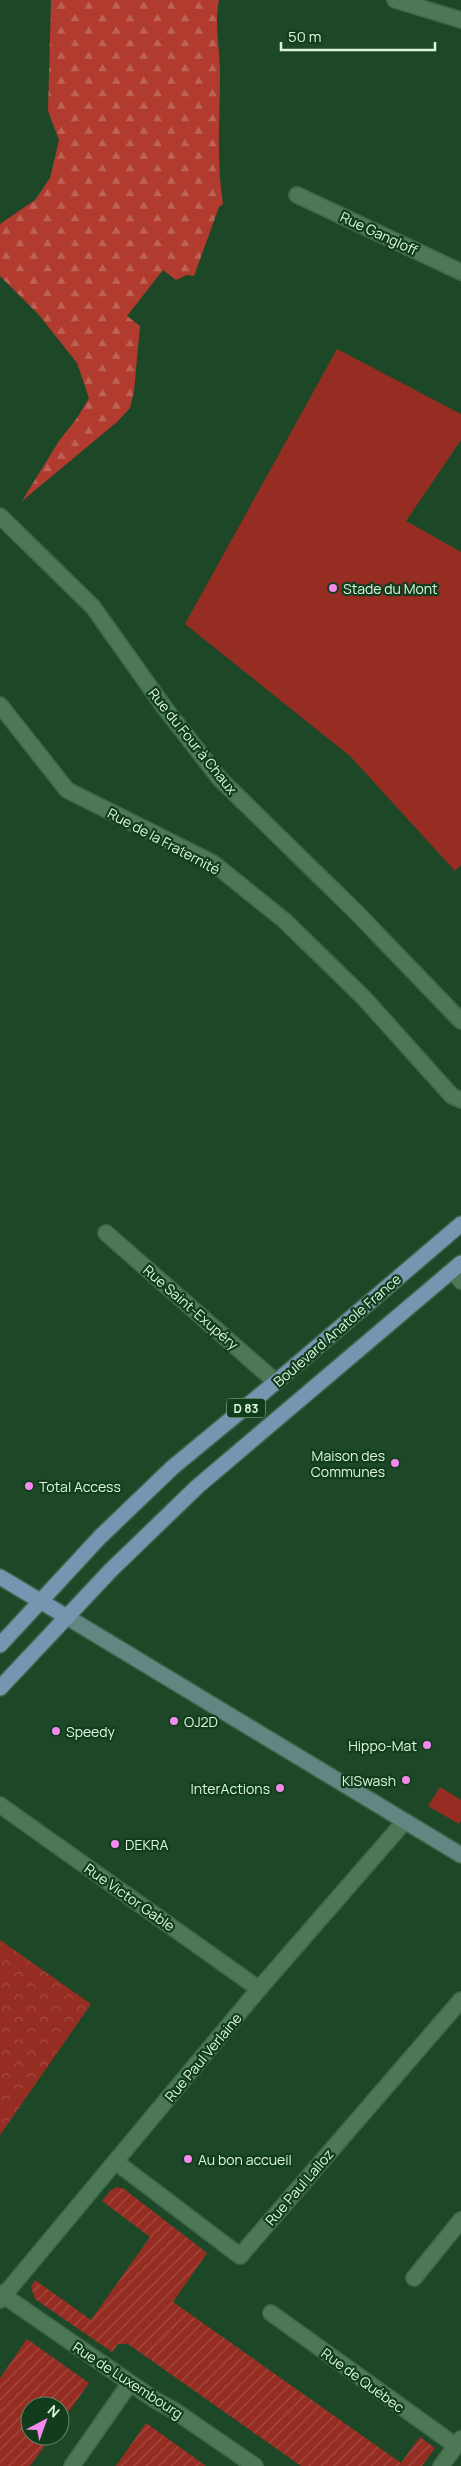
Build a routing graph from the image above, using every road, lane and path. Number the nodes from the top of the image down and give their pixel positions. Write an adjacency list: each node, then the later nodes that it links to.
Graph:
1 (395, 0): 2 (street)
2 (461, 20)
3 (297, 195): 4 (street, Rue Gangloff)
4 (461, 272)
5 (0, 516): 7 (street, Rue du Four à Chaux)
6 (0, 705): 8 (street, Rue de la Fraternité)
7 (461, 1021)
8 (461, 1100)
9 (461, 1224): 12 (main road, Boulevard Anatole France / D 83)
10 (106, 1233): 12 (street, Rue Saint-Exupéry)
11 (458, 1271): 15 (main road, Boulevard Anatole France / D 83)
12 (276, 1382): 14 (main road, Boulevard Anatole France / D 83)
13 (0, 1577): 14 (main road)
14 (40, 1601): 15 (main road); 16 (main road, D 83)
15 (67, 1617): 17 (main road, D 83); 19 (street)
16 (0, 1646)
17 (0, 1688)
18 (0, 1805): 21 (street, Rue Victor Gable)
19 (405, 1822): 20 (street); 21 (street, Rue Paul Verlaine)
20 (461, 1855)
21 (259, 1989): 23 (street, Rue Paul Verlaine)
22 (461, 2000): 23 (street, Rue Paul Lalloz)
23 (116, 2162): 26 (street, Rue Paul Verlaine)
24 (461, 2220): 25 (street)
25 (414, 2278)
26 (1, 2296): 28 (street, Rue de Luxembourg)
27 (271, 2313): 29 (street, Rue de Québec)
28 (130, 2383): 30 (street, Rue de Luxembourg); 31 (street)
29 (458, 2443): 32 (street)
30 (253, 2465)
31 (72, 2466)
32 (441, 2466)

